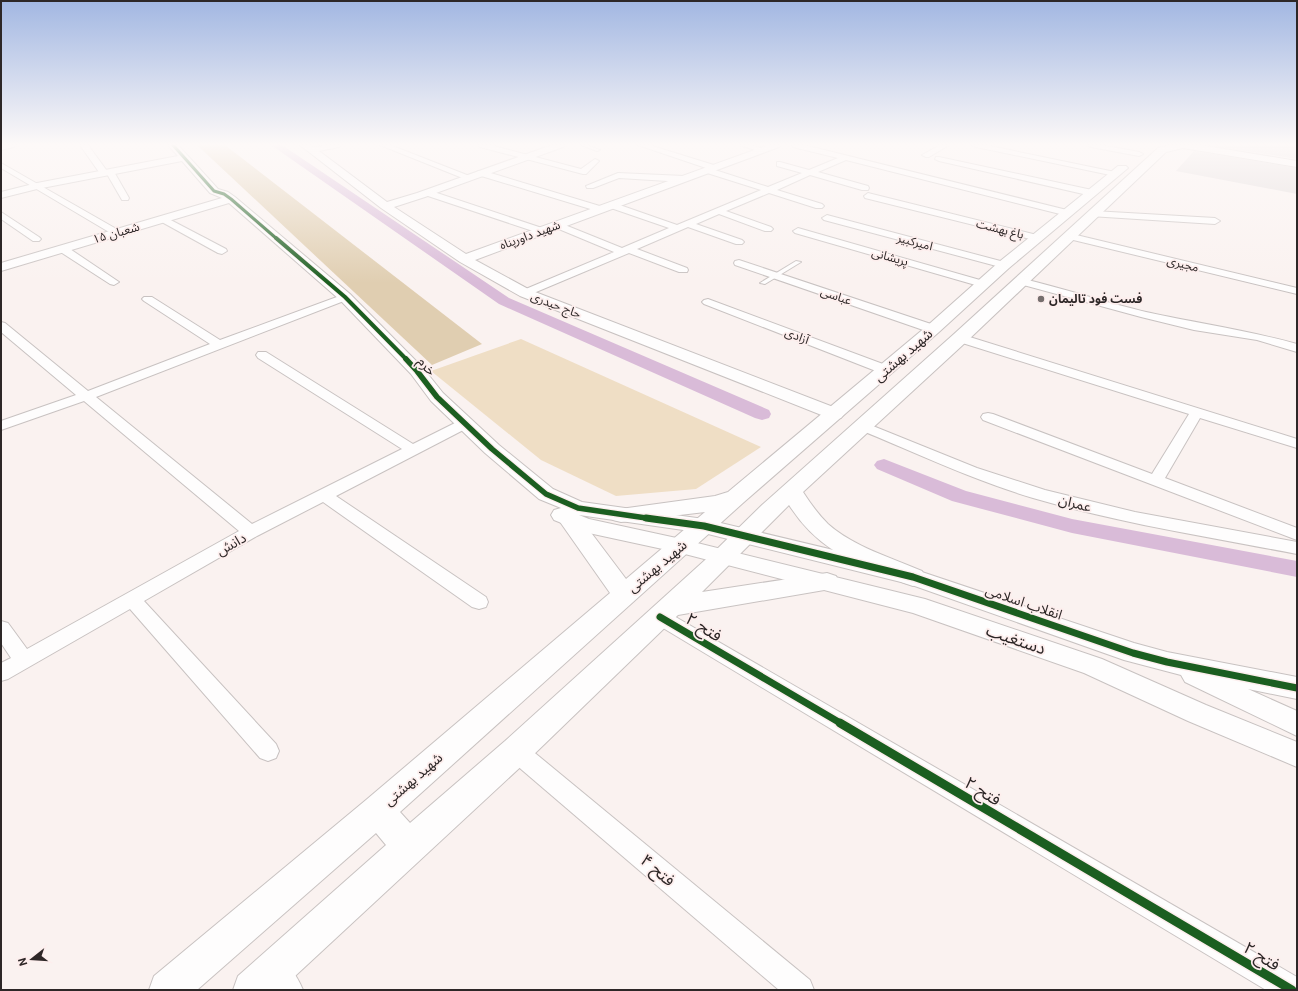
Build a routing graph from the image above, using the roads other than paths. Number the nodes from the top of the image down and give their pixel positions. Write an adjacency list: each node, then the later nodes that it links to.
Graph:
1 (16, 191): 18 (street)
2 (46, 191): 37 (street)
3 (120, 191): 19 (street)
4 (221, 191): 16 (street, خرم)
5 (366, 191): 22 (street, حاج حیدری)
6 (432, 191): 17 (street)
7 (541, 191): 24 (street)
8 (650, 191): 21 (street, شهید داورپناه)
9 (765, 191): 25 (street)
10 (772, 191): 23 (street)
11 (864, 191): 39 (street, باغ بهشت)
12 (982, 191): 26 (street)
13 (1052, 191): 20 (street)
14 (1102, 191): 20 (main road, شهید بهشتی)
15 (1108, 191): 20 (main road, شهید بهشتی)
16 (226, 192): 29 (street, ۱۵ شعبان); 57 (street, خرم)
17 (428, 193): 22 (street); 35 (street)
18 (1, 195)
19 (125, 198)
20 (1093, 203): 26 (main road, شهید بهشتی); 30 (street); 38 (main road, شهید بهشتی)
21 (611, 205): 24 (street, شهید داورپناه); 33 (street)
22 (385, 206): 45 (street, حاج حیدری)
23 (819, 206)
24 (600, 209): 32 (street, شهید داورپناه)
25 (718, 211): 31 (street); 34 (street)
26 (1068, 213): 39 (main road, شهید بهشتی)
27 (1, 215): 40 (street)
28 (827, 218): 50 (street, امیرکبیر)
29 (163, 219): 37 (street, ۱۵ شعبان); 44 (street)
30 (1215, 221)
31 (687, 224): 33 (street); 41 (street)
32 (557, 225): 35 (street, شهید داورپناه); 43 (street)
33 (677, 228): 43 (street)
34 (768, 229)
35 (542, 231): 45 (street, شهید داورپناه)
36 (798, 231): 54 (street, پریشانی)
37 (116, 233): 42 (street, ۱۵ شعبان)
38 (1068, 236): 50 (main road, شهید بهشتی); 55 (street, مجیری)
39 (1038, 238): 50 (main road, شهید بهشتی)
40 (36, 239)
41 (739, 242)
42 (63, 249): 48 (street, ۱۵ شعبان); 52 (street)
43 (625, 250): 49 (street); 56 (street)
44 (222, 251)
45 (464, 259): 56 (street, حاج حیدری)
46 (798, 262): 51 (lane)
47 (739, 263): 51 (street, عباسی)
48 (1, 267)
49 (683, 270)
50 (1012, 273): 54 (main road, شهید بهشتی); 62 (main road, شهید بهشتی); 64 (street, امیرکبیر)
51 (776, 275): 53 (lane); 61 (street, عباسی)
52 (114, 282)
53 (763, 283)
54 (983, 284): 61 (main road, شهید بهشتی)
55 (1297, 291)
56 (525, 293): 69 (street, حاج حیدری)
57 (345, 298): 63 (street); 71 (street, خرم)
58 (148, 299): 63 (street)
59 (708, 302): 66 (street, آزادی)
60 (1, 326): 67 (street)
61 (933, 329): 66 (main road, شهید بهشتی)
62 (960, 338): 68 (street); 73 (main road, شهید بهشتی)
63 (219, 345): 67 (street)
64 (1297, 348)
65 (262, 355): 76 (street)
66 (886, 370): 69 (main road, شهید بهشتی)
67 (86, 396): 72 (street); 84 (street)
68 (1197, 412): 74 (street); 77 (street)
69 (835, 414): 80 (main road, شهید بهشتی)
70 (988, 417): 77 (street)
71 (466, 423): 75 (street, خرم); 76 (street, دانش)
72 (1, 426)
73 (863, 426): 78 (main road, شهید بهشتی); 88 (street, عمران)
74 (1297, 444)
75 (492, 449): 81 (street, خرم); 82 (street, خرم)
76 (413, 450): 79 (street, دانش)
77 (1156, 480): 85 (street)
78 (791, 491): 86 (main road, شهید بهشتی); 90 (main road)
79 (324, 495): 84 (street, دانش); 94 (street)
80 (736, 497): 81 (main road); 83 (main road, شهید بهشتی)
81 (621, 515): 83 (street, خرم)
82 (569, 519): 87 (street, خرم); 92 (main road)
83 (704, 526): 86 (street, خرم); 87 (main road, شهید بهشتی)
84 (251, 532): 93 (street, دانش)
85 (1297, 534)
86 (744, 536): 89 (main road, شهید بهشتی); 90 (street, انقلاب اسلامی)
87 (680, 546): 89 (street, خرم); 92 (main road, شهید بهشتی)
88 (1297, 548)
89 (723, 557): 91 (street, دستغیب); 95 (main road, شهید بهشتی)
90 (913, 577): 98 (street, انقلاب اسلامی)
91 (827, 582): 95 (main road); 104 (street, دستغیب)
92 (624, 594): 105 (main road, شهید بهشتی)
93 (132, 599): 97 (street, دانش); 102 (street)
94 (479, 602)
95 (665, 611): 103 (main road, شهید بهشتی); 111 (street, فتح ۲)
96 (1, 628): 97 (street)
97 (24, 660): 99 (street, دانش)
98 (1167, 662): 100 (street, انقلاب اسلامی); 101 (street)
99 (1, 673)
100 (1297, 688)
101 (1297, 724)
102 (268, 751)
103 (516, 751): 106 (main road, شهید بهشتی); 110 (street, فتح ۴)
104 (1297, 755)
105 (376, 811): 106 (main road); 108 (main road, شهید بهشتی)
106 (409, 846): 107 (main road, شهید بهشتی)
107 (282, 980): 109 (main road, شهید بهشتی)
108 (168, 990)
109 (252, 990)
110 (800, 990)
111 (1292, 990)

